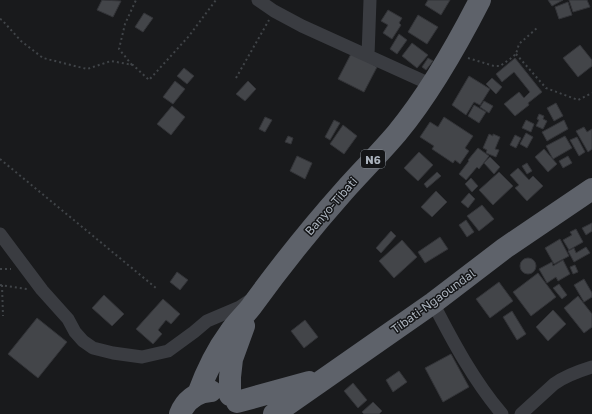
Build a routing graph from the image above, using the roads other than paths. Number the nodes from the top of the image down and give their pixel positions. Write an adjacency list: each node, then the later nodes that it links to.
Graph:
1 (258, 0): 4 (street)
2 (370, 0): 4 (street)
3 (480, 0): 5 (highway, Banyo-Tibati / N6)
4 (368, 56): 5 (street)
5 (432, 85): 8 (highway, Banyo-Tibati / N6)
6 (592, 188): 9 (highway, Tibati-Ngaoundal)
7 (0, 234): 8 (street)
8 (255, 300): 12 (highway, Banyo-Tibati / N6); 13 (highway)
9 (433, 303): 11 (highway, Tibati-Ngaoundal); 16 (street)
10 (592, 367): 17 (street)
11 (330, 376): 13 (highway); 15 (highway, Tibati-Ngaoundal)
12 (198, 394): 13 (highway); 14 (highway, Banyo-Tibati / N6)
13 (237, 404)
14 (180, 414)
15 (274, 414)
16 (502, 414)
17 (521, 414)

